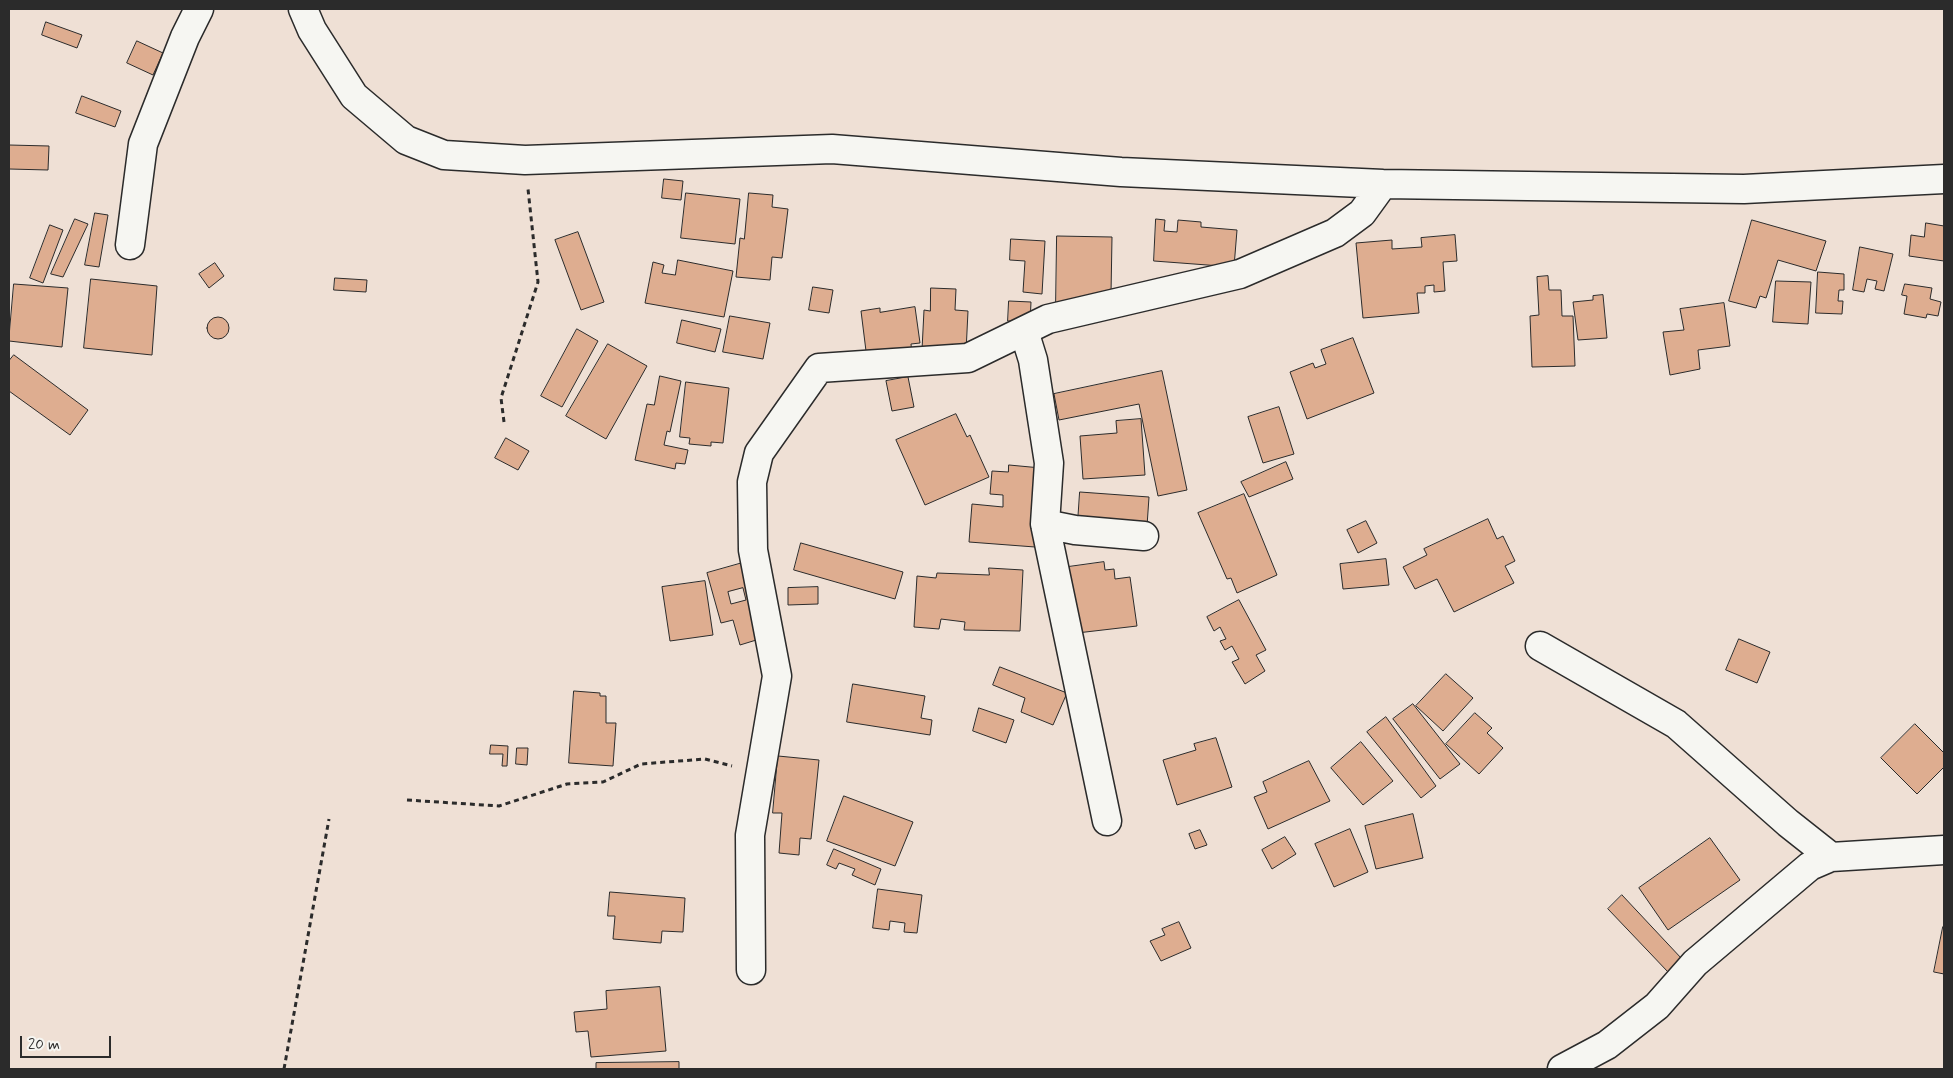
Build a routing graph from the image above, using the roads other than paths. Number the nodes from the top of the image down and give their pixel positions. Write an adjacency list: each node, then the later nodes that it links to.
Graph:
1 (199, 9): 5 (street)
2 (303, 9): 4 (street)
3 (1944, 179): 4 (street)
4 (1383, 184): 6 (street)
5 (130, 245)
6 (1024, 331): 7 (street); 13 (street)
7 (1045, 524): 8 (street); 10 (street)
8 (1144, 536)
9 (1540, 646): 12 (street)
10 (1107, 821)
11 (1944, 850): 12 (street)
12 (1831, 857): 14 (street)
13 (751, 970)
14 (1562, 1069)

